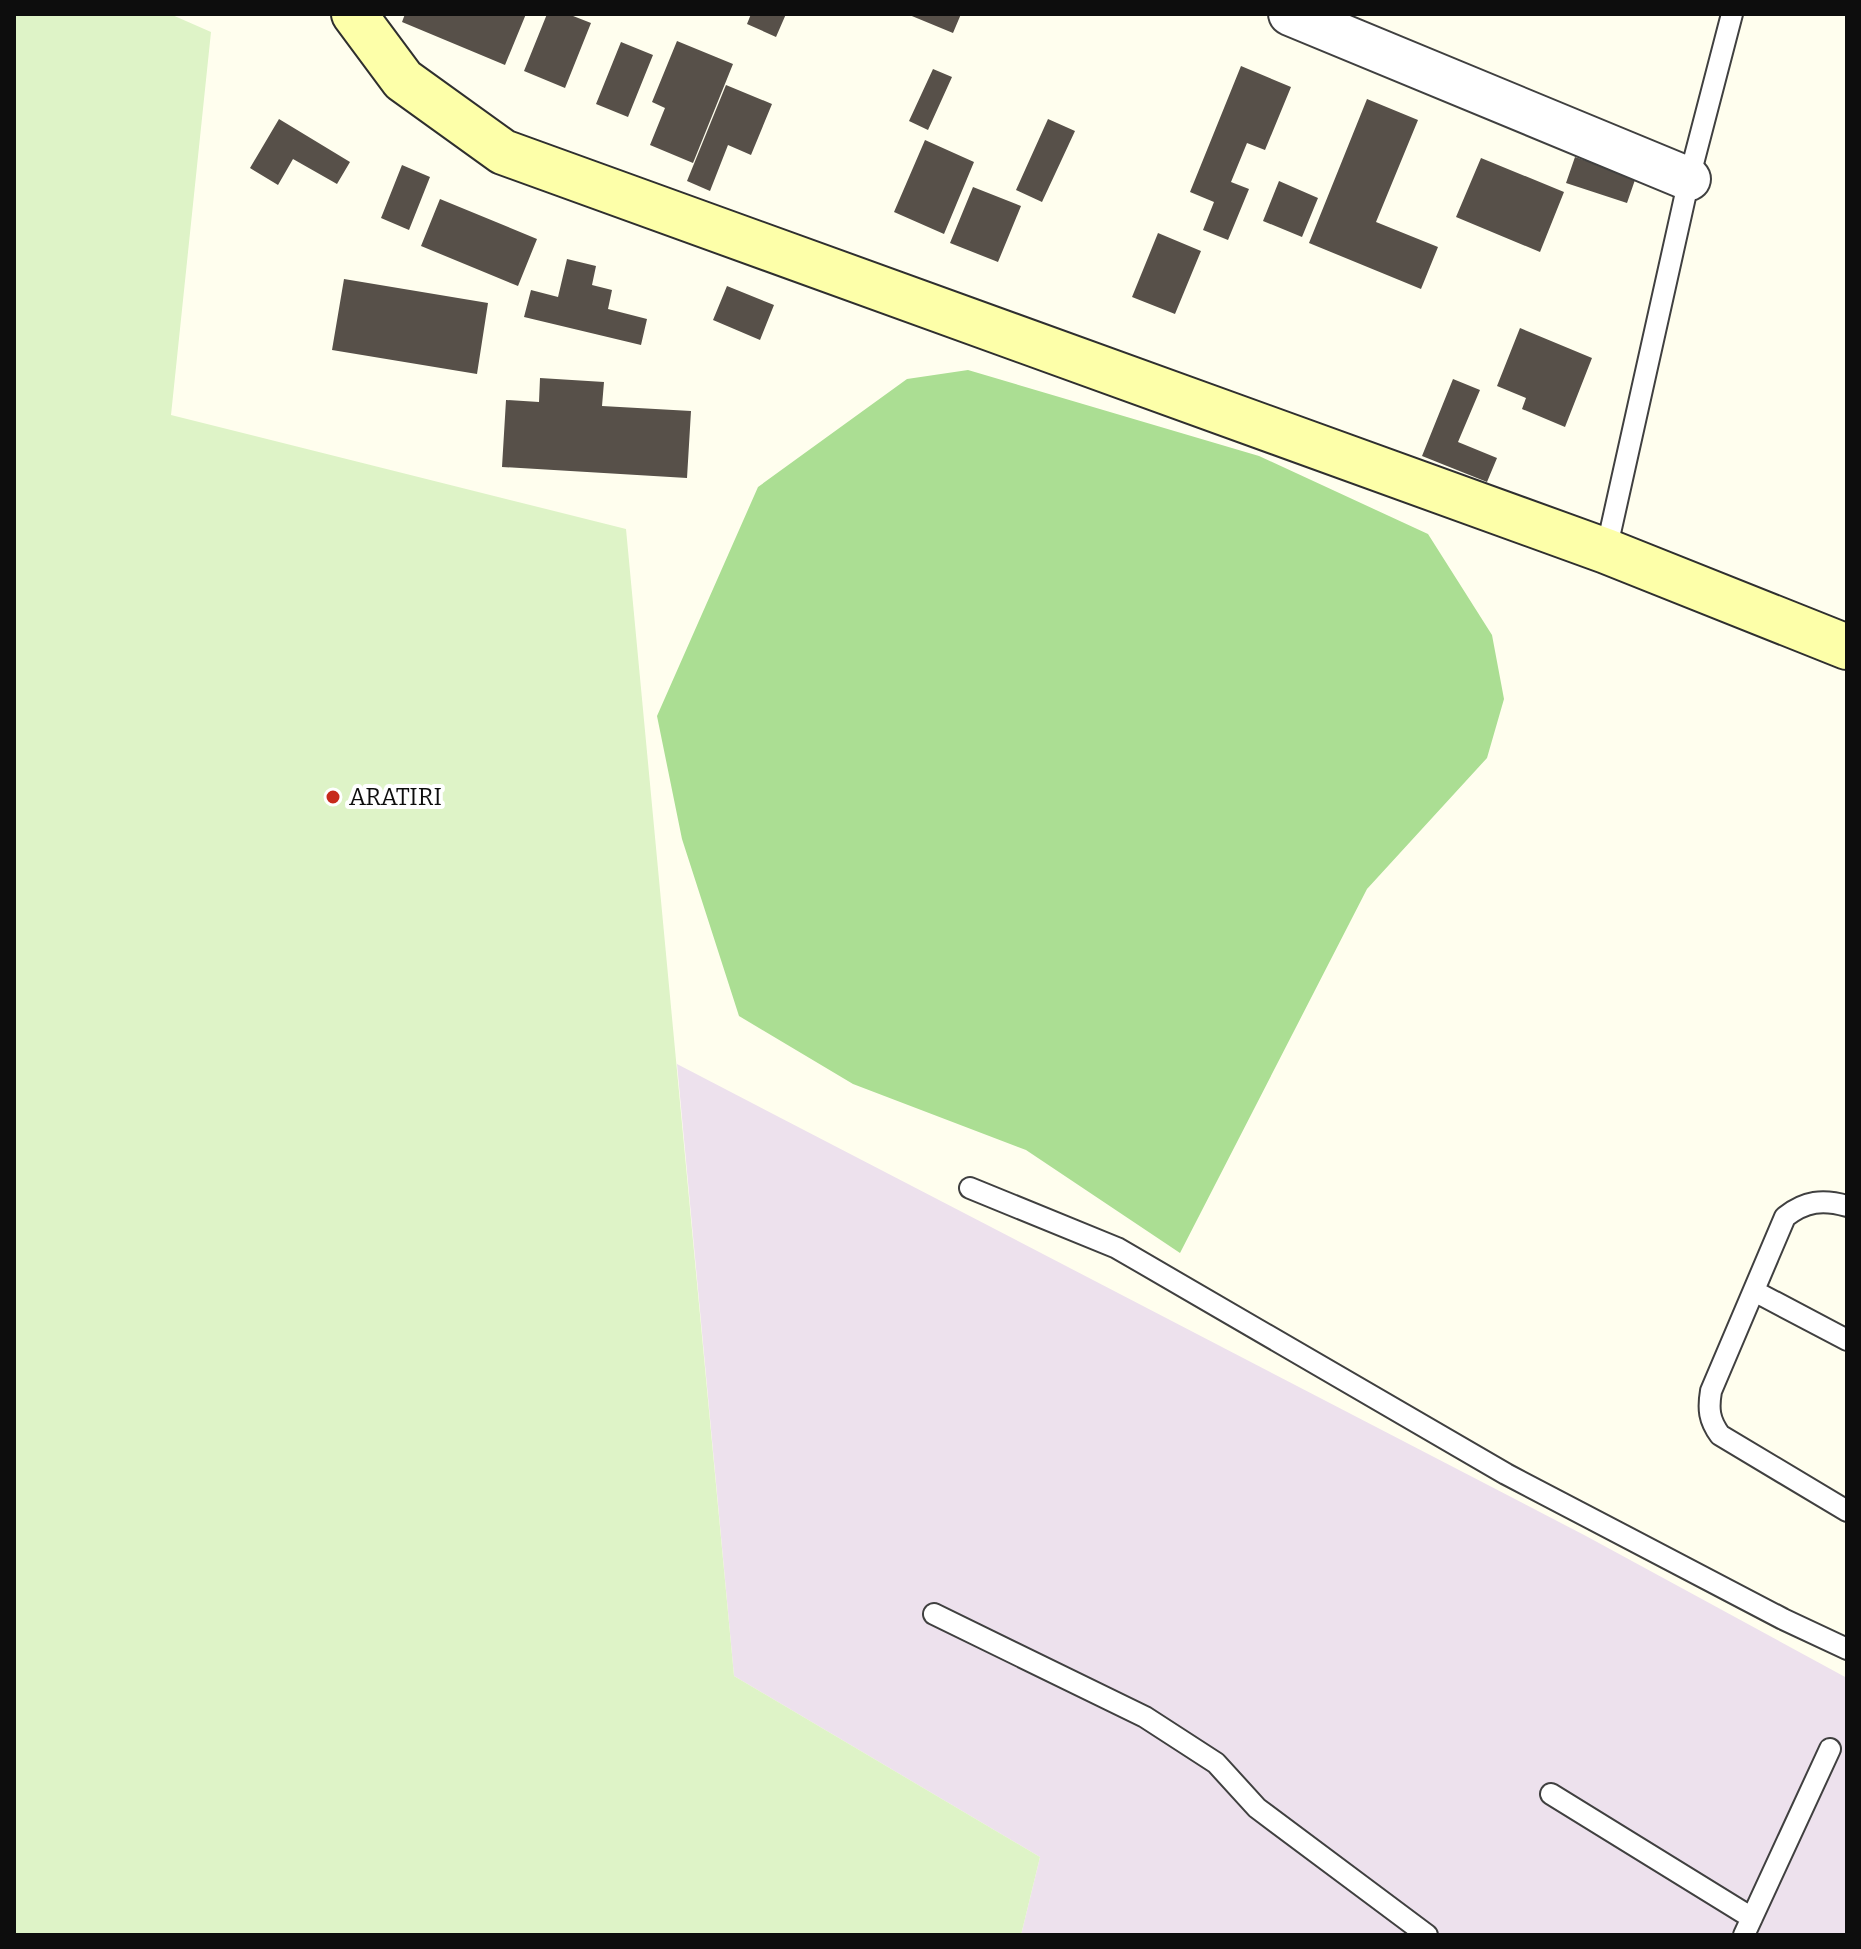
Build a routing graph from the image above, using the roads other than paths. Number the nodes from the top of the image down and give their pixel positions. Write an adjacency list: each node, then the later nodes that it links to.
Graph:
1 (354, 14): 5 (street)
2 (1290, 14): 4 (street)
3 (1732, 14): 4 (lane)
4 (1689, 179): 5 (lane)
5 (1606, 551): 6 (street)
6 (1847, 647)
7 (970, 1188): 13 (lane)
8 (1847, 1206): 9 (lane)
9 (1754, 1291): 10 (lane); 11 (lane)
10 (1847, 1340)
11 (1847, 1511)
12 (934, 1614): 17 (lane)
13 (1847, 1649)
14 (1830, 1749): 16 (lane)
15 (1551, 1794): 16 (lane)
16 (1748, 1927)
17 (1427, 1935)

